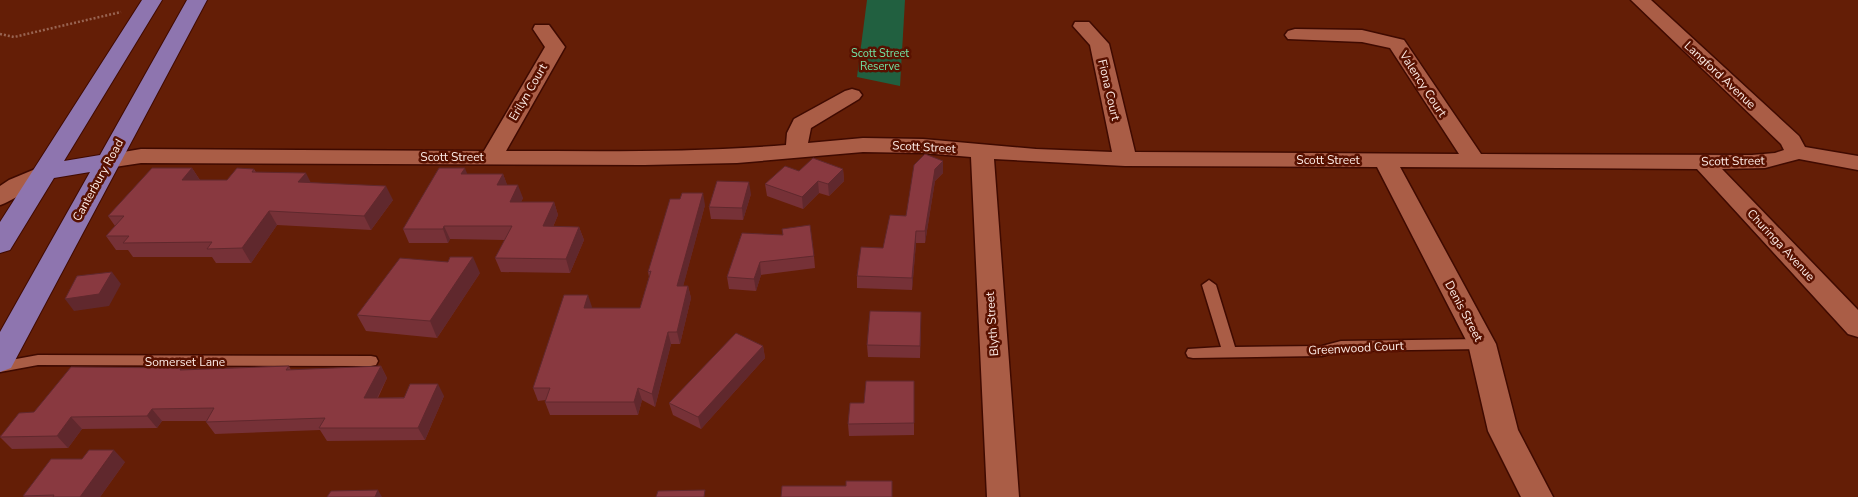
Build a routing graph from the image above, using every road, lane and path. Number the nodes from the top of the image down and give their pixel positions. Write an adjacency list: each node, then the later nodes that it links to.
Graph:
1 (152, 0): 20 (main road)
2 (197, 0): 17 (main road, Canterbury Road)
3 (1640, 0): 12 (street, Langford Avenue)
4 (121, 12): 7 (path)
5 (1082, 26): 14 (street, Fiona Court)
6 (542, 29): 13 (street, Erilyn Court)
7 (0, 34)
8 (1295, 36): 16 (street, Valency Court)
9 (852, 95): 10 (street)
10 (796, 150): 11 (street, Scott Street); 13 (street, Scott Street)
11 (982, 152): 14 (street, Scott Street); 31 (street, Blyth Street)
12 (1796, 152): 18 (street, Scott Street); 19 (street, Scott Street)
13 (491, 157): 17 (street, Scott Street)
14 (1125, 159): 15 (street, Scott Street)
15 (1384, 160): 16 (street, Scott Street); 25 (street, Denis Street)
16 (1474, 160): 18 (street, Scott Street)
17 (108, 161): 20 (main road); 28 (main road, Canterbury Road)
18 (1703, 162): 24 (street, Churinga Avenue)
19 (1858, 163)
20 (45, 172): 21 (street); 22 (main road)
21 (0, 198)
22 (0, 244)
23 (1209, 285): 26 (lane)
24 (1858, 327)
25 (1482, 344): 26 (lane, Greenwood Court); 32 (street, Denis Street)
26 (1229, 352): 27 (lane, Greenwood Court)
27 (1193, 353)
28 (0, 360)
29 (371, 361): 30 (lane, Somerset Lane)
30 (0, 367)
31 (1003, 497)
32 (1538, 497)

